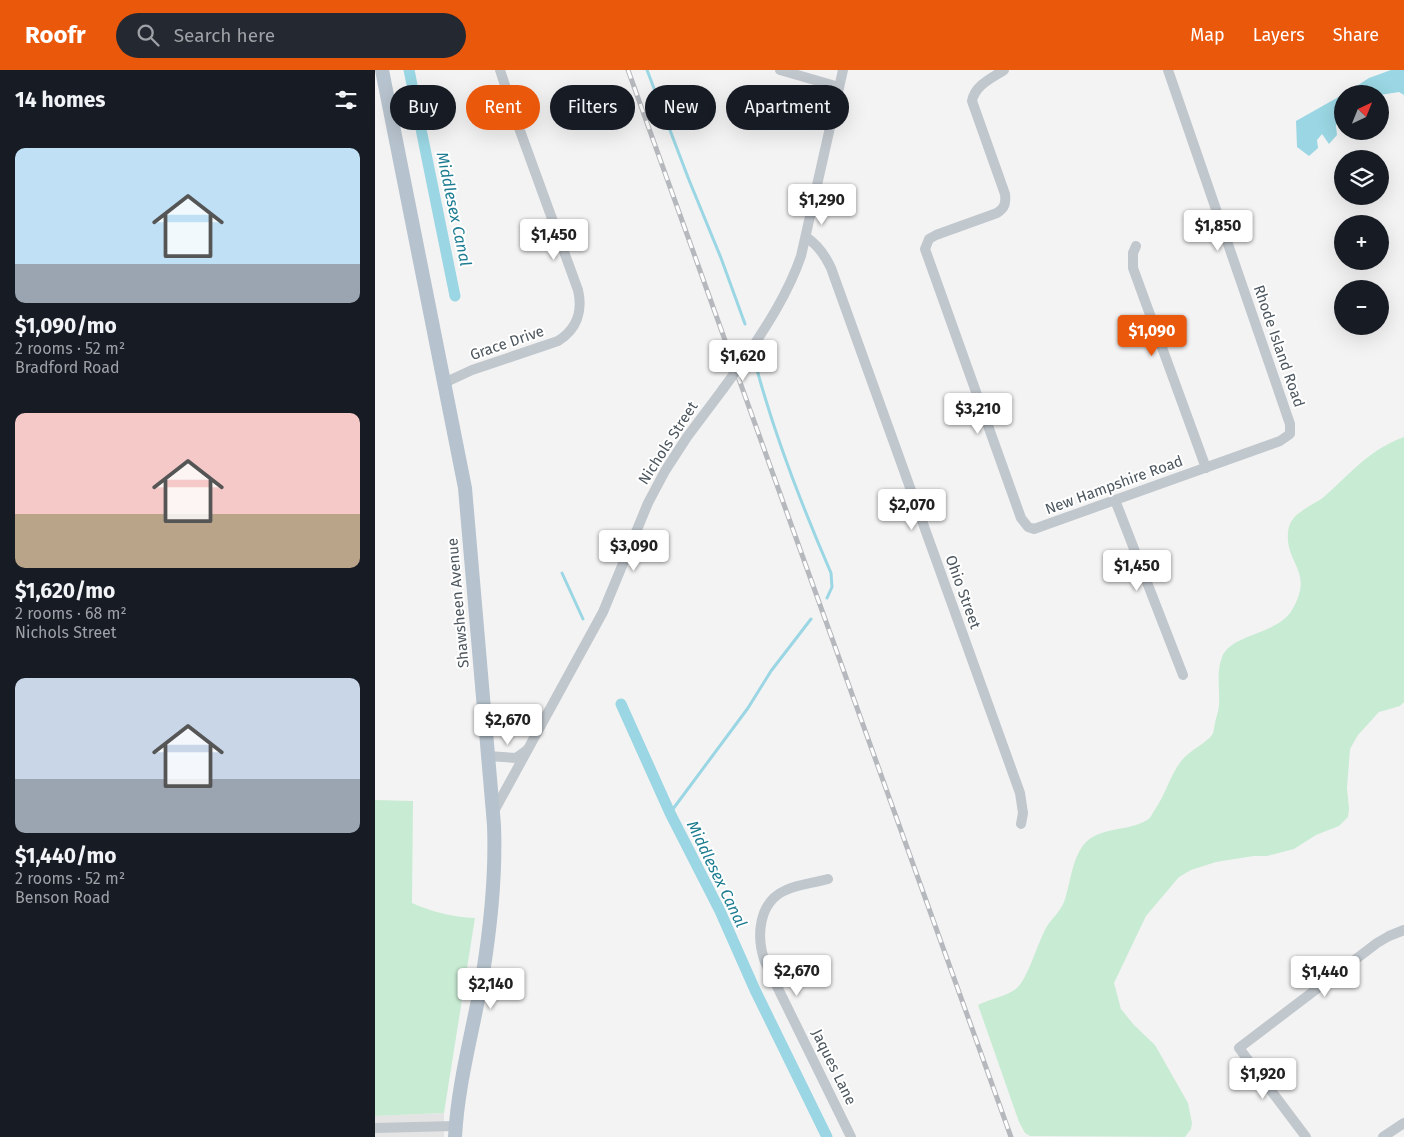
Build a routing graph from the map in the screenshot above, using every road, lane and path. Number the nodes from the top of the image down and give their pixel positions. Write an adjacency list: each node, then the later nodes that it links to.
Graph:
1 (382, 70): 9 (main road, Shawsheen Avenue)
2 (500, 70): 13 (street, Grace Drive)
3 (780, 70): 7 (street)
4 (843, 70): 8 (street, Nichols Street)
5 (1004, 70): 16 (street, New Hampshire Road)
6 (1168, 70): 14 (street, Rhode Island Road)
7 (832, 85)
8 (839, 85)
9 (380, 88): 13 (main road, Shawsheen Avenue)
10 (830, 130): 11 (street, Nichols Street)
11 (806, 238): 18 (street, Nichols Street, bridge); 21 (street, Ohio Street)
12 (1136, 246): 15 (street)
13 (444, 383): 19 (main road, Shawsheen Avenue)
14 (1290, 434): 15 (street, New Hampshire Road)
15 (1205, 468): 16 (street, New Hampshire Road)
16 (1115, 500): 17 (street)
17 (1183, 675)
18 (531, 746): 19 (street); 20 (street, Nichols Street)
19 (488, 756): 20 (main road, Shawsheen Avenue)
20 (493, 813): 26 (main road, Shawsheen Avenue)
21 (1021, 824)
22 (828, 880): 27 (street, Jaques Lane)
23 (1404, 930): 28 (street)
24 (1404, 1123): 29 (street)
25 (375, 1128): 26 (street)
26 (455, 1132)
27 (851, 1137)
28 (1307, 1137)
29 (1383, 1137)

